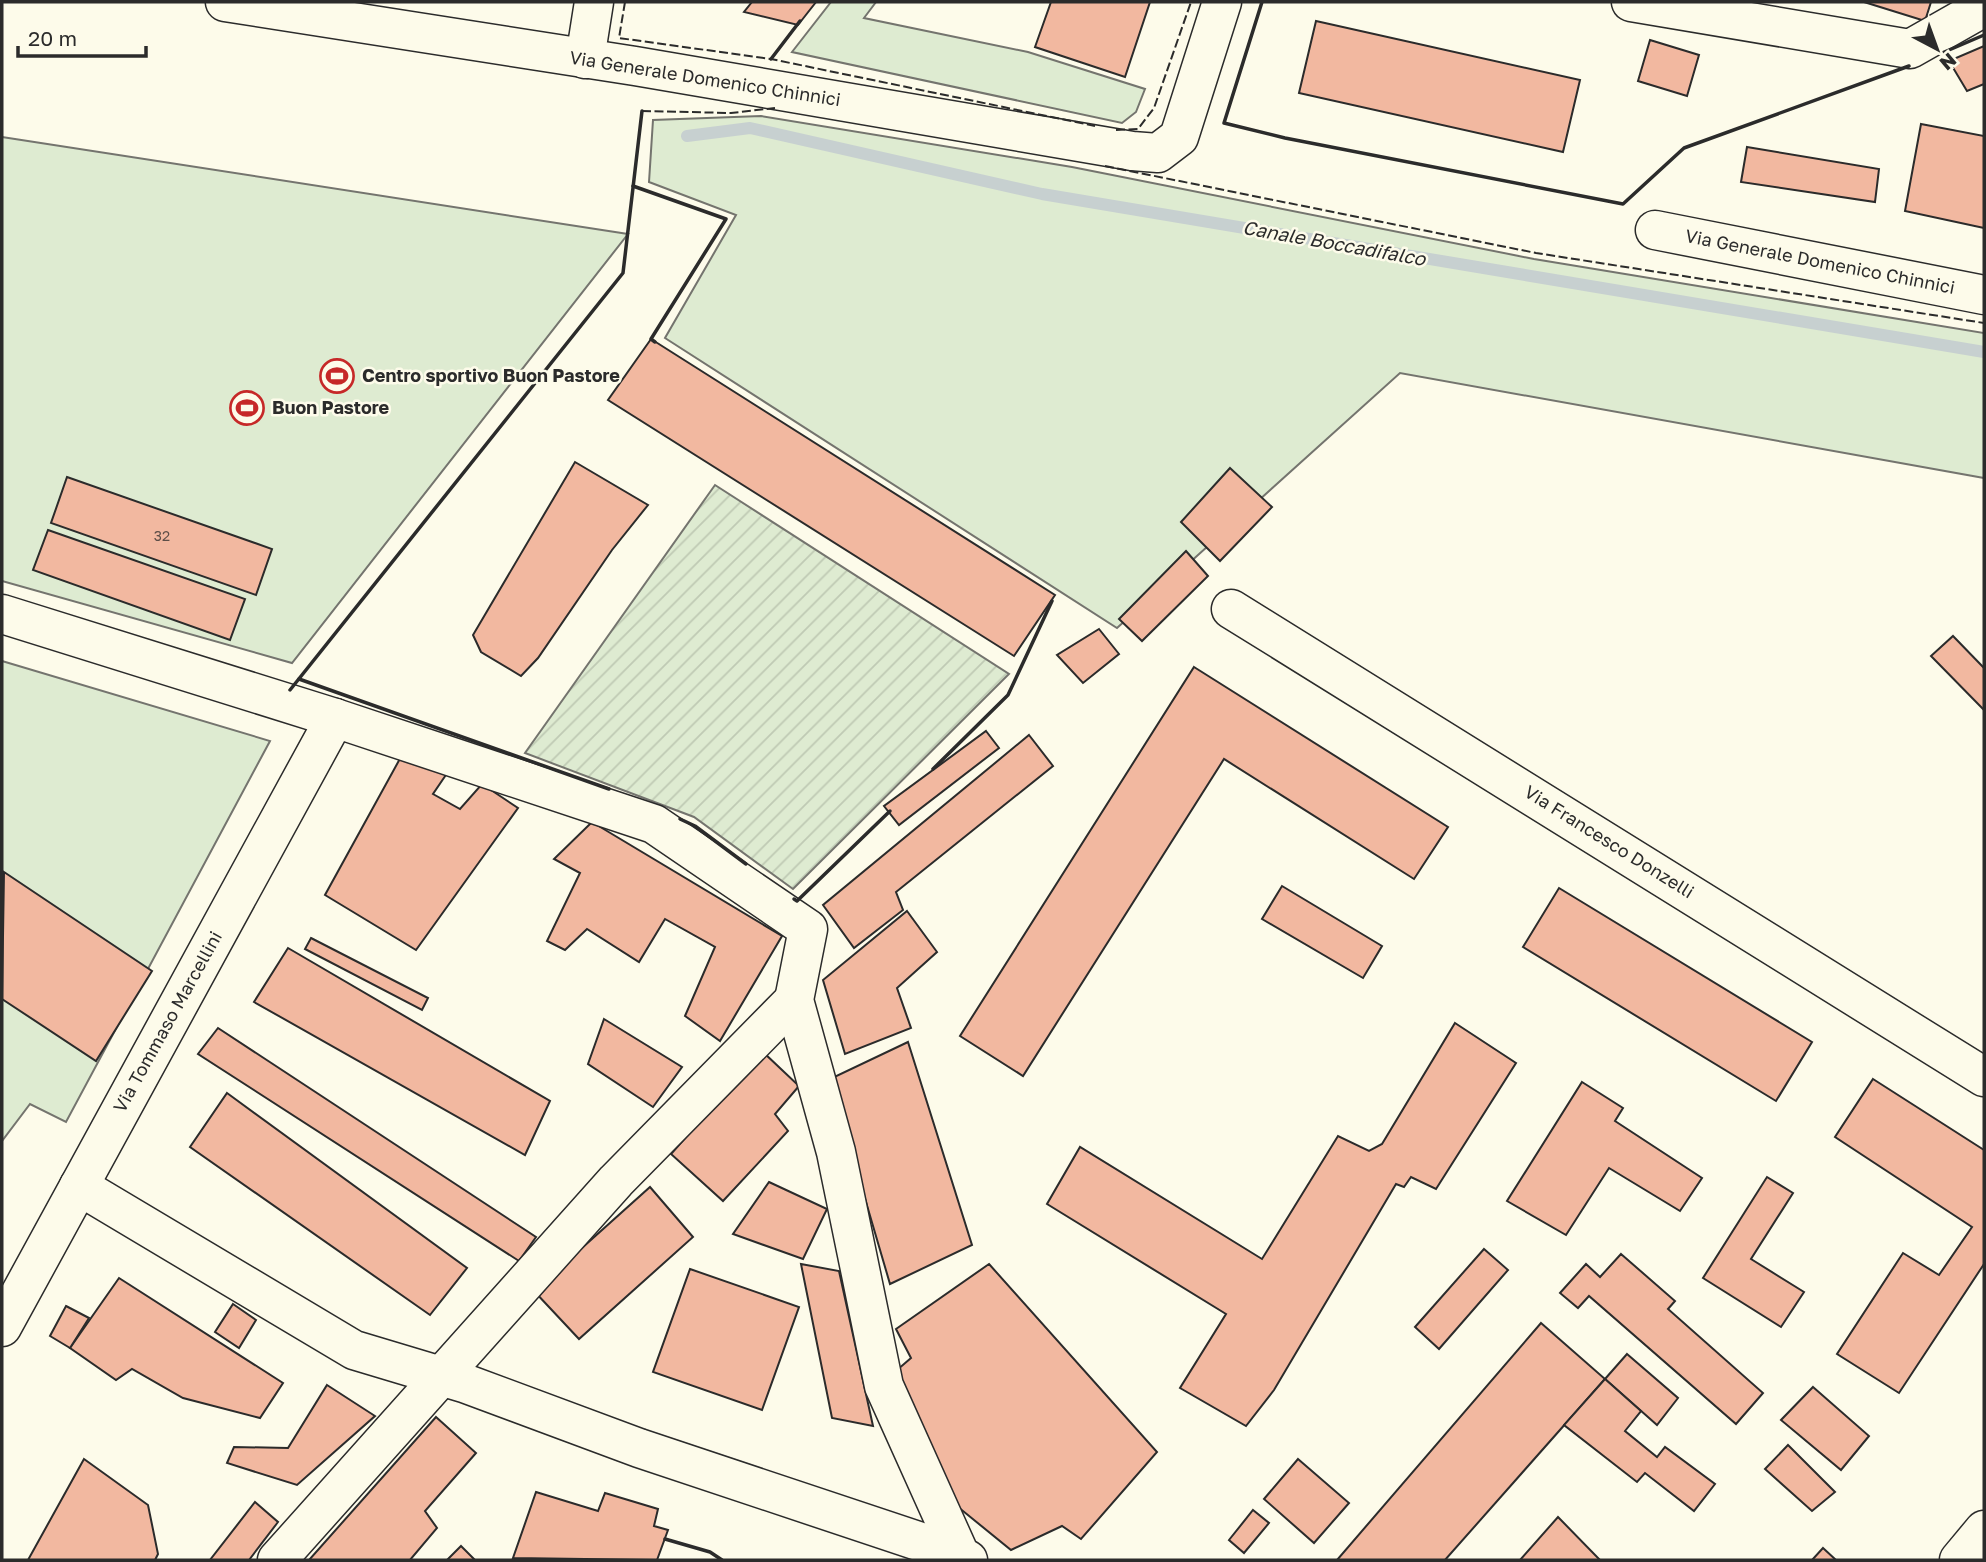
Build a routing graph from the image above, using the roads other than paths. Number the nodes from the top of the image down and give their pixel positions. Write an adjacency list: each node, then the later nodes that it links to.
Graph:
1 (225, 2): 6 (street, Via Generale Domenico Chinnici)
2 (594, 2): 6 (street)
3 (1223, 2): 6 (street, Via Generale Domenico Chinnici)
4 (1631, 2): 5 (street)
5 (1984, 7)
6 (585, 59)
7 (1655, 230): 8 (street, Via Generale Domenico Chinnici)
8 (1984, 295)
9 (1231, 609): 13 (street, Via Francesco Donzelli)
10 (2, 614): 11 (street)
11 (335, 718): 12 (street); 14 (street, Via Tommaso Marcellini)
12 (794, 1000): 16 (street); 18 (street)
13 (1984, 1077)
14 (79, 1186): 15 (street, Via Tommaso Marcellini); 16 (street)
15 (2, 1327)
16 (440, 1376): 18 (street); 19 (street)
17 (1984, 1530): 20 (street)
18 (964, 1558)
19 (276, 1560)
20 (1959, 1560)

